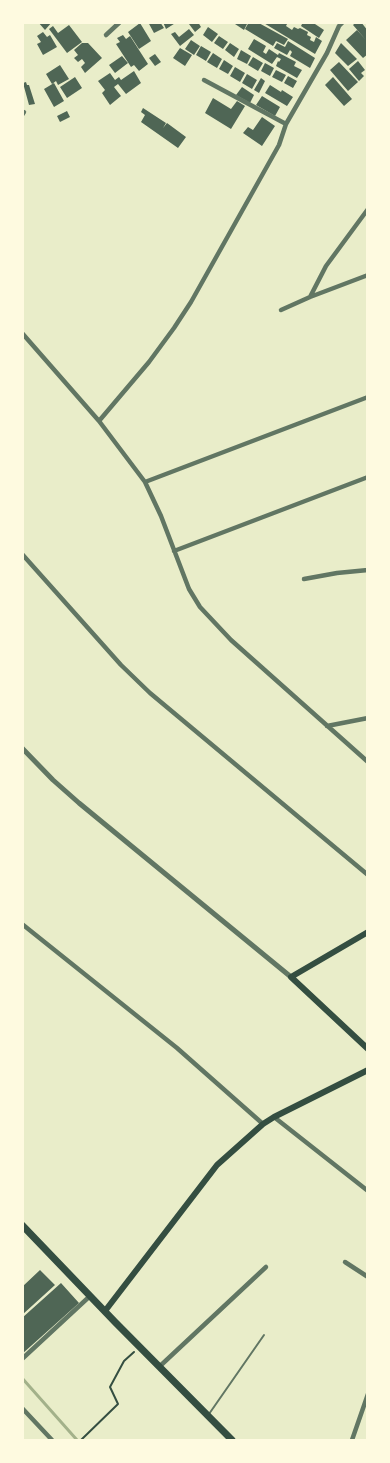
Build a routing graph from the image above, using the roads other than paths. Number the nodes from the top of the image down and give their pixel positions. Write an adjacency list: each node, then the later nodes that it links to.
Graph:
1 (120, 22): 3 (street)
2 (343, 22): 5 (street)
3 (106, 35)
4 (204, 80): 5 (street)
5 (286, 124): 12 (street)
6 (368, 209): 8 (street)
7 (368, 275): 8 (street)
8 (310, 297): 9 (street)
9 (281, 310)
10 (22, 333): 12 (street)
11 (368, 397): 14 (street)
12 (99, 421): 14 (street)
13 (368, 477): 15 (street)
14 (146, 482): 15 (street)
15 (174, 551): 20 (street)
16 (22, 554): 23 (street)
17 (368, 570): 18 (street)
18 (304, 579)
19 (368, 718): 20 (street)
20 (327, 726): 22 (street)
21 (22, 748): 26 (street)
22 (368, 762)
23 (368, 875)
24 (22, 924): 30 (street)
25 (368, 932): 26 (main road)
26 (291, 977): 27 (main road)
27 (368, 1049)
28 (368, 1070): 29 (main road)
29 (274, 1117): 30 (main road); 31 (street)
30 (264, 1124): 37 (main road)
31 (368, 1191)
32 (22, 1225): 36 (main road)
33 (345, 1262): 35 (street)
34 (266, 1267): 40 (street)
35 (368, 1277)
36 (90, 1296): 37 (main road); 39 (street)
37 (105, 1312): 40 (main road)
38 (264, 1335): 43 (lane)
39 (22, 1359)
40 (159, 1367): 43 (main road)
41 (368, 1394): 46 (street)
42 (22, 1408): 44 (street)
43 (208, 1416): 45 (main road)
44 (52, 1440)
45 (232, 1440)
46 (352, 1440)

